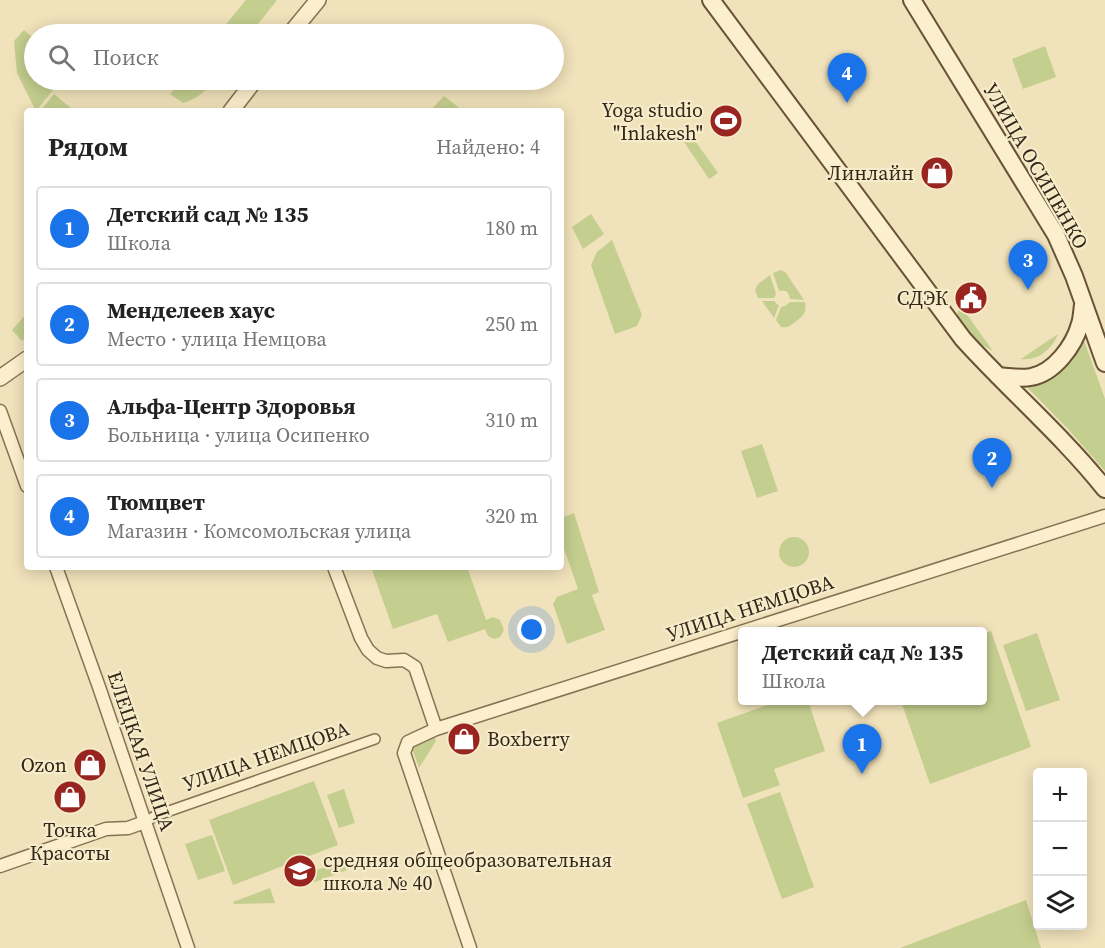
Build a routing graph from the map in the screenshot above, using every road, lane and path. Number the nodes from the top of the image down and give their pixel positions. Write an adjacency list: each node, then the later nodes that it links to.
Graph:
1 (318, 0): 4 (street)
2 (711, 0): 10 (main road)
3 (912, 0): 7 (main road, УЛИЦА ОСИПЕНКО)
4 (298, 24)
5 (247, 90): 6 (street)
6 (233, 108)
7 (1084, 303): 9 (main road, УЛИЦА ОСИПЕНКО); 10 (main road)
8 (24, 361): 11 (street)
9 (1105, 363)
10 (998, 376): 14 (main road)
11 (0, 378)
12 (0, 411): 13 (street)
13 (24, 478)
14 (1105, 489)
15 (1105, 516): 18 (street, УЛИЦА НЕМЦОВА)
16 (57, 570): 22 (street, ЕЛЕЦКАЯ УЛИЦА)
17 (335, 570): 20 (street)
18 (756, 627)
19 (738, 633): 20 (street, УЛИЦА НЕМЦОВА)
20 (436, 729): 25 (street, УЛИЦА НЕМЦОВА)
21 (375, 739): 22 (street, УЛИЦА НЕМЦОВА)
22 (145, 822): 23 (street, УЛИЦА НЕМЦОВА); 24 (street, ЕЛЕЦКАЯ УЛИЦА)
23 (0, 866)
24 (188, 948)
25 (470, 948)

